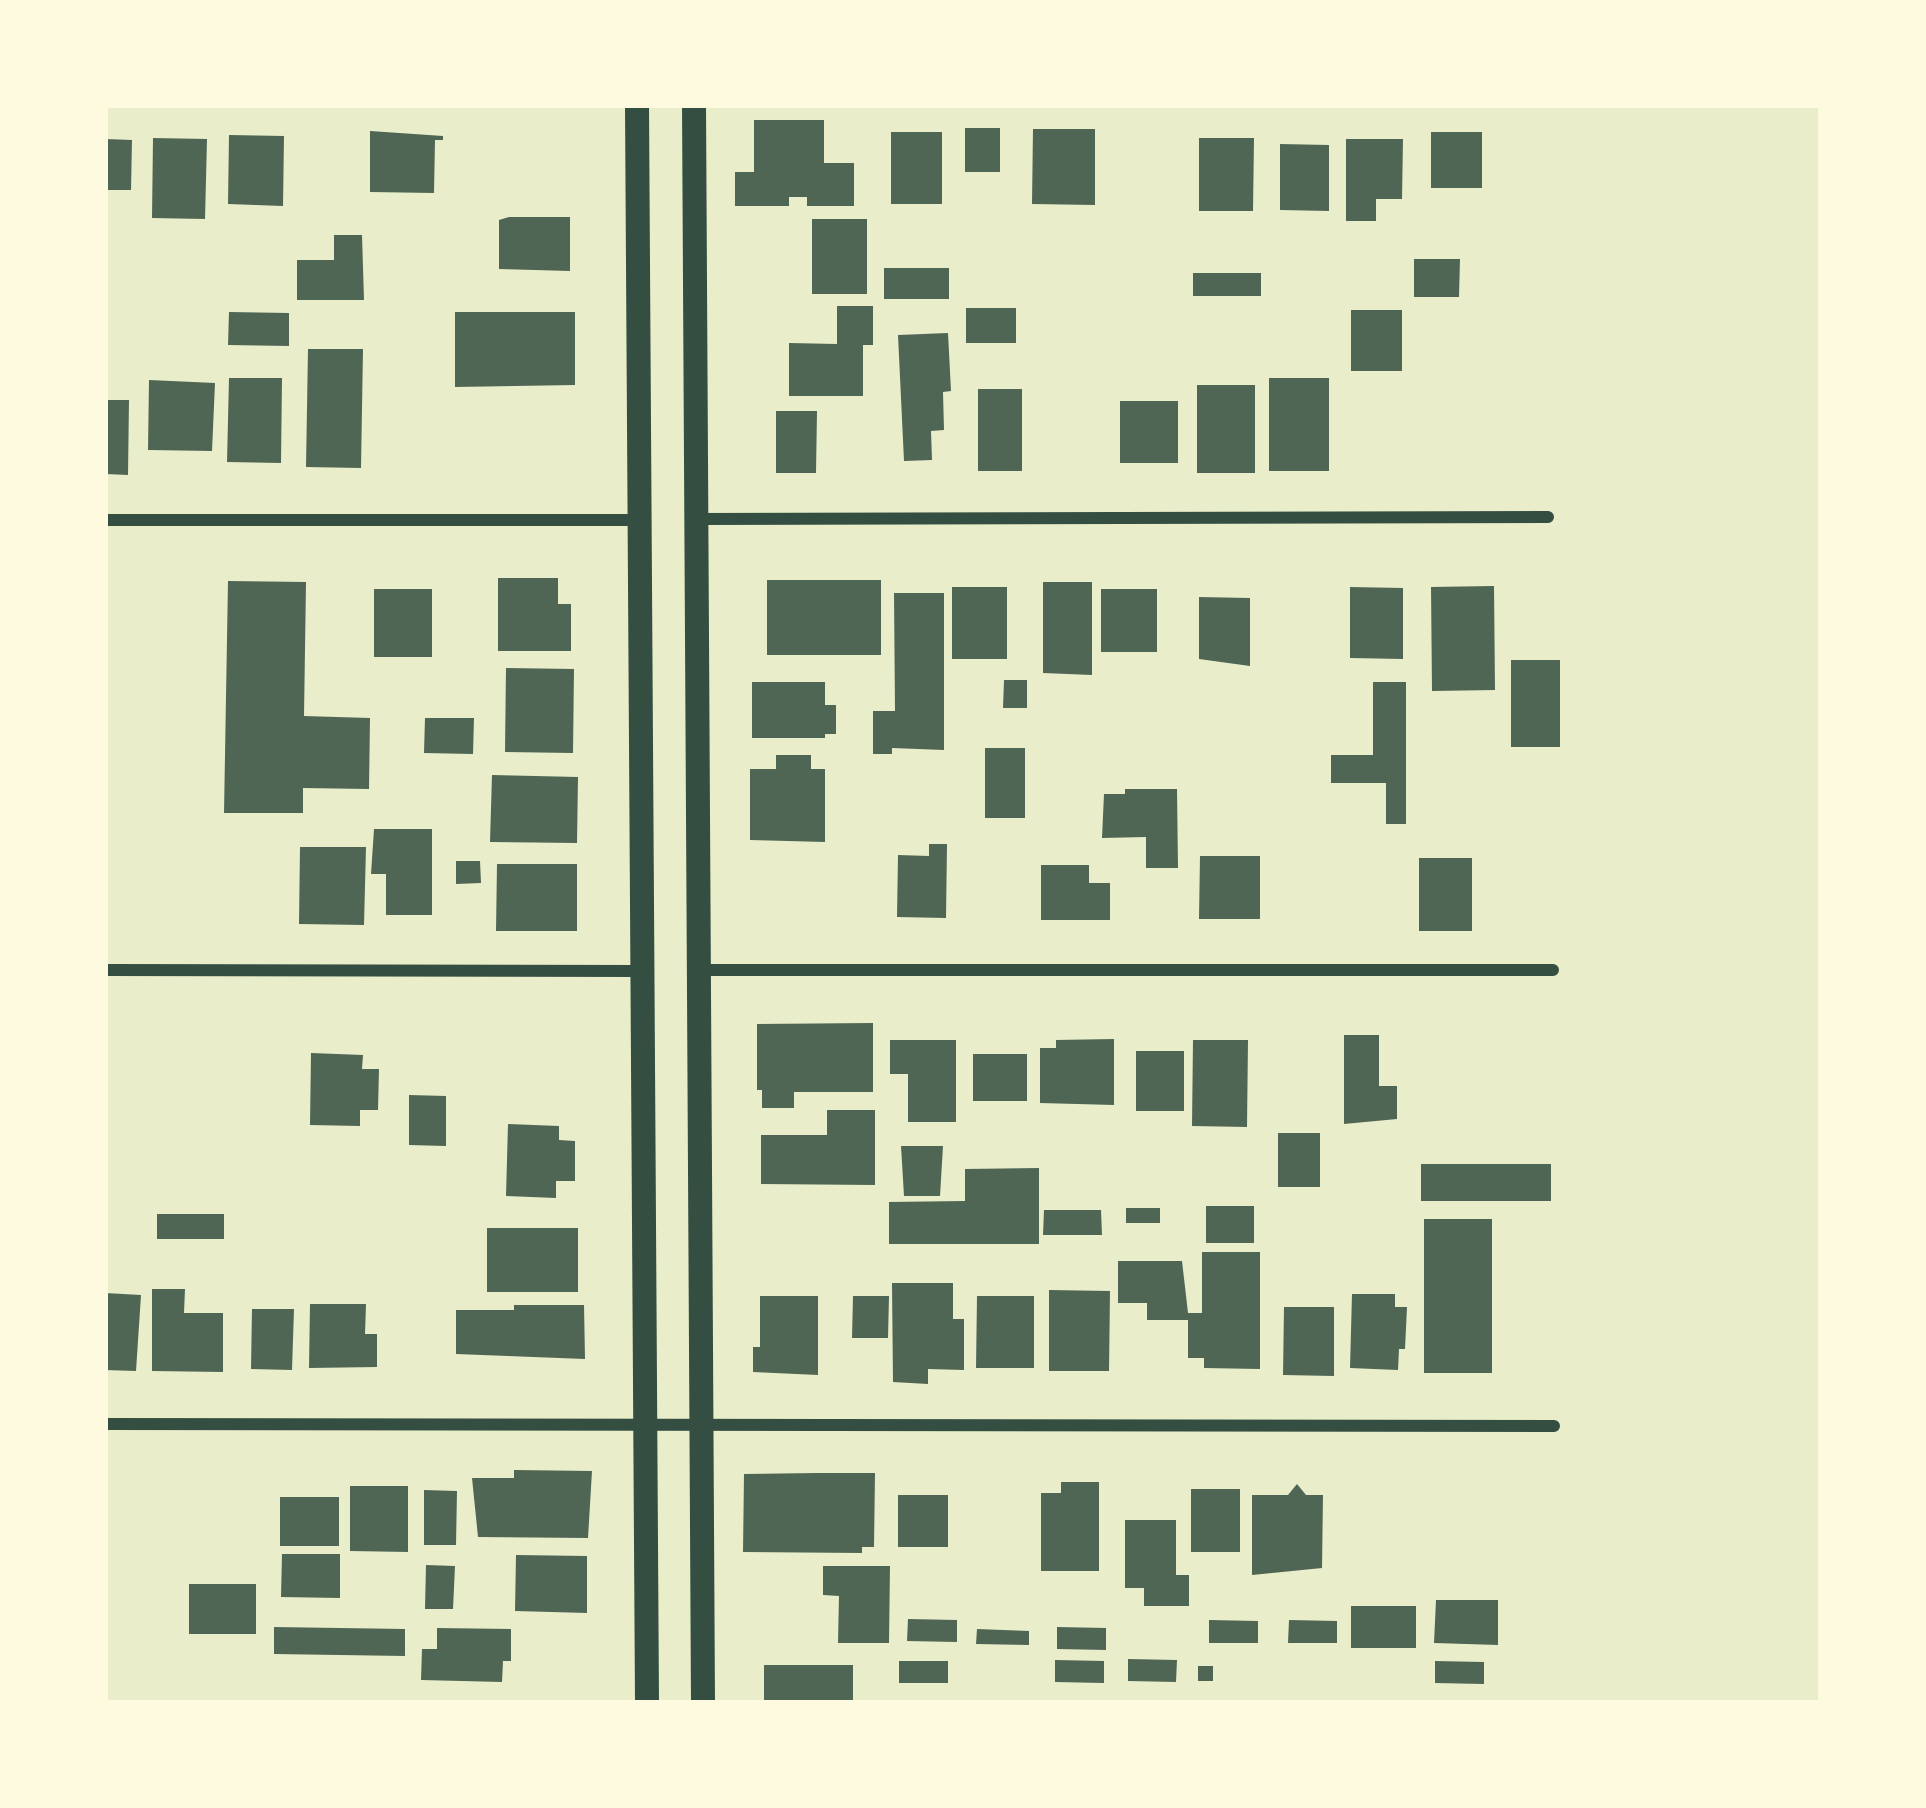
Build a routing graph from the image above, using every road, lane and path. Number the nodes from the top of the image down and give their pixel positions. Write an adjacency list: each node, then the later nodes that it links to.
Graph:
1 (638, 105): 6 (main road)
2 (694, 105): 4 (main road)
3 (1548, 517): 4 (street)
4 (696, 519): 8 (main road)
5 (105, 520): 6 (street)
6 (640, 520): 10 (main road)
7 (105, 970): 10 (street)
8 (699, 970): 9 (street); 13 (main road)
9 (1553, 970)
10 (643, 971): 12 (main road)
11 (105, 1424): 12 (street)
12 (645, 1425): 13 (street); 15 (main road)
13 (701, 1425): 14 (street); 16 (main road)
14 (1554, 1426)
15 (647, 1703)
16 (703, 1703)

